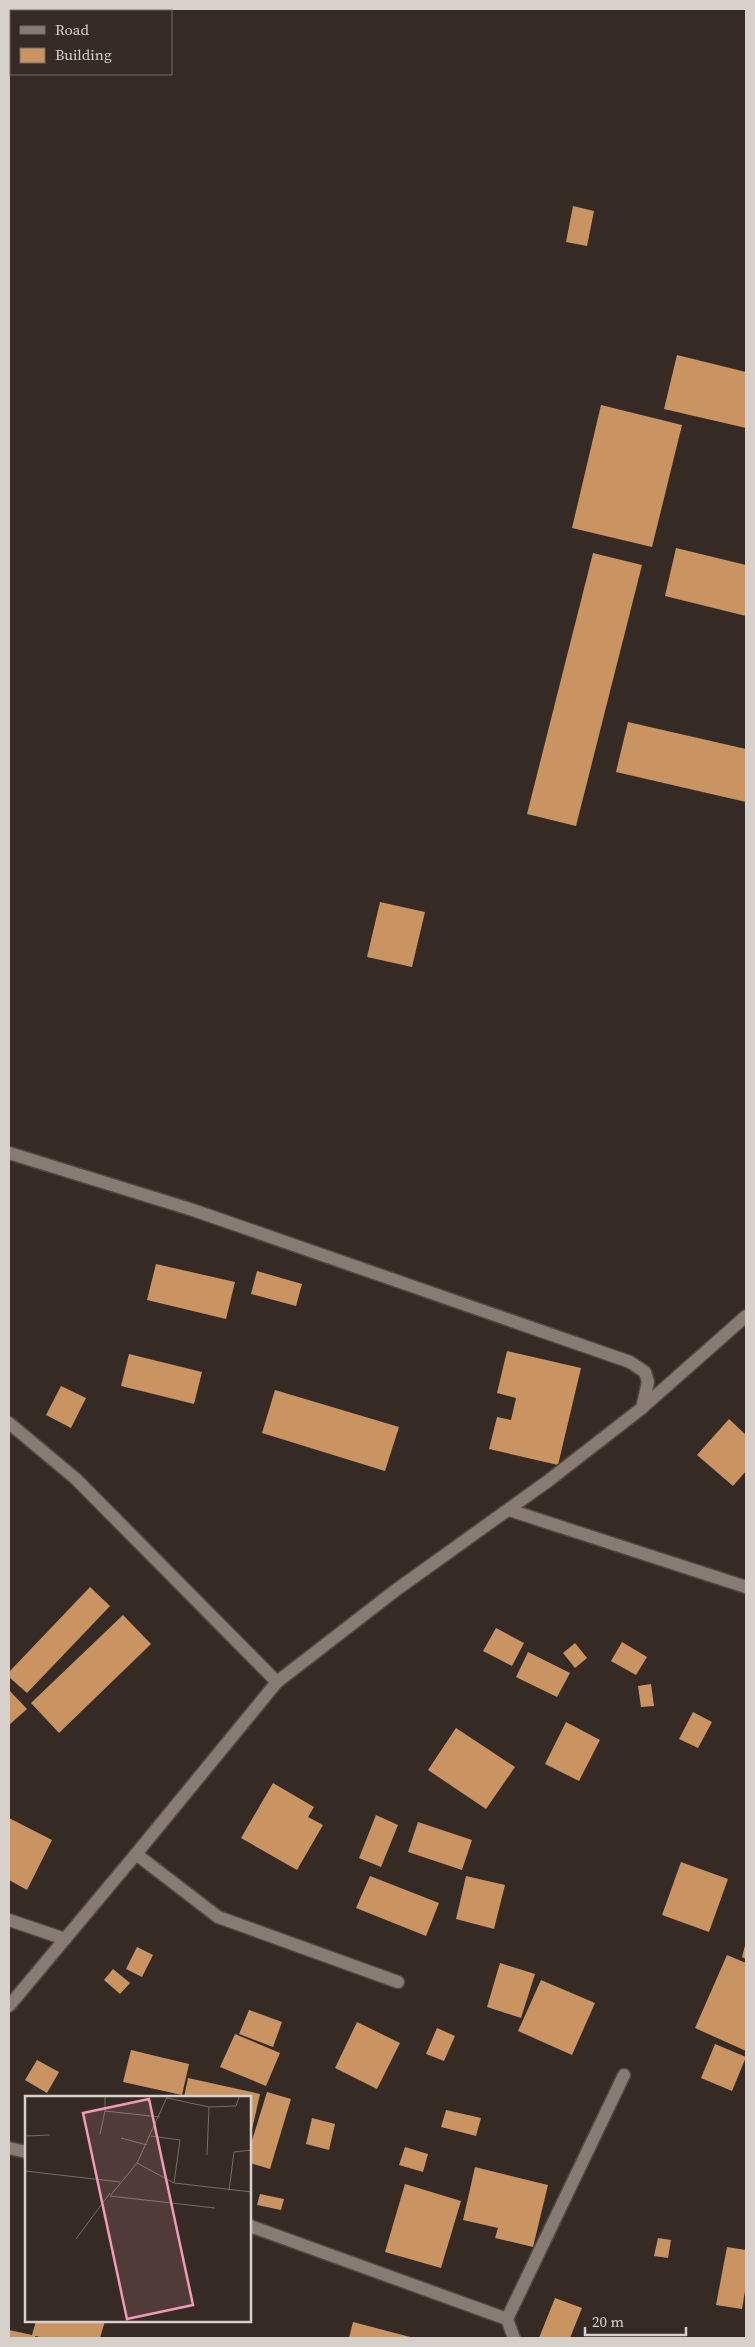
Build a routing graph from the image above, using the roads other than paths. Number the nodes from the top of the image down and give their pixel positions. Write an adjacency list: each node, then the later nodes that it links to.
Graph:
1 (9, 1153): 3 (street)
2 (746, 1316): 3 (street)
3 (642, 1408): 5 (street)
4 (9, 1423): 7 (street)
5 (508, 1510): 6 (street); 7 (street)
6 (746, 1587)
7 (277, 1682): 8 (street)
8 (136, 1854): 10 (street); 11 (street)
9 (9, 1920): 10 (street)
10 (65, 1939): 12 (street)
11 (398, 1982)
12 (9, 2006)
13 (624, 2075): 17 (street)
14 (9, 2148): 15 (street)
15 (25, 2152)
16 (251, 2226): 17 (street)
17 (506, 2319): 18 (street)
18 (514, 2338)

